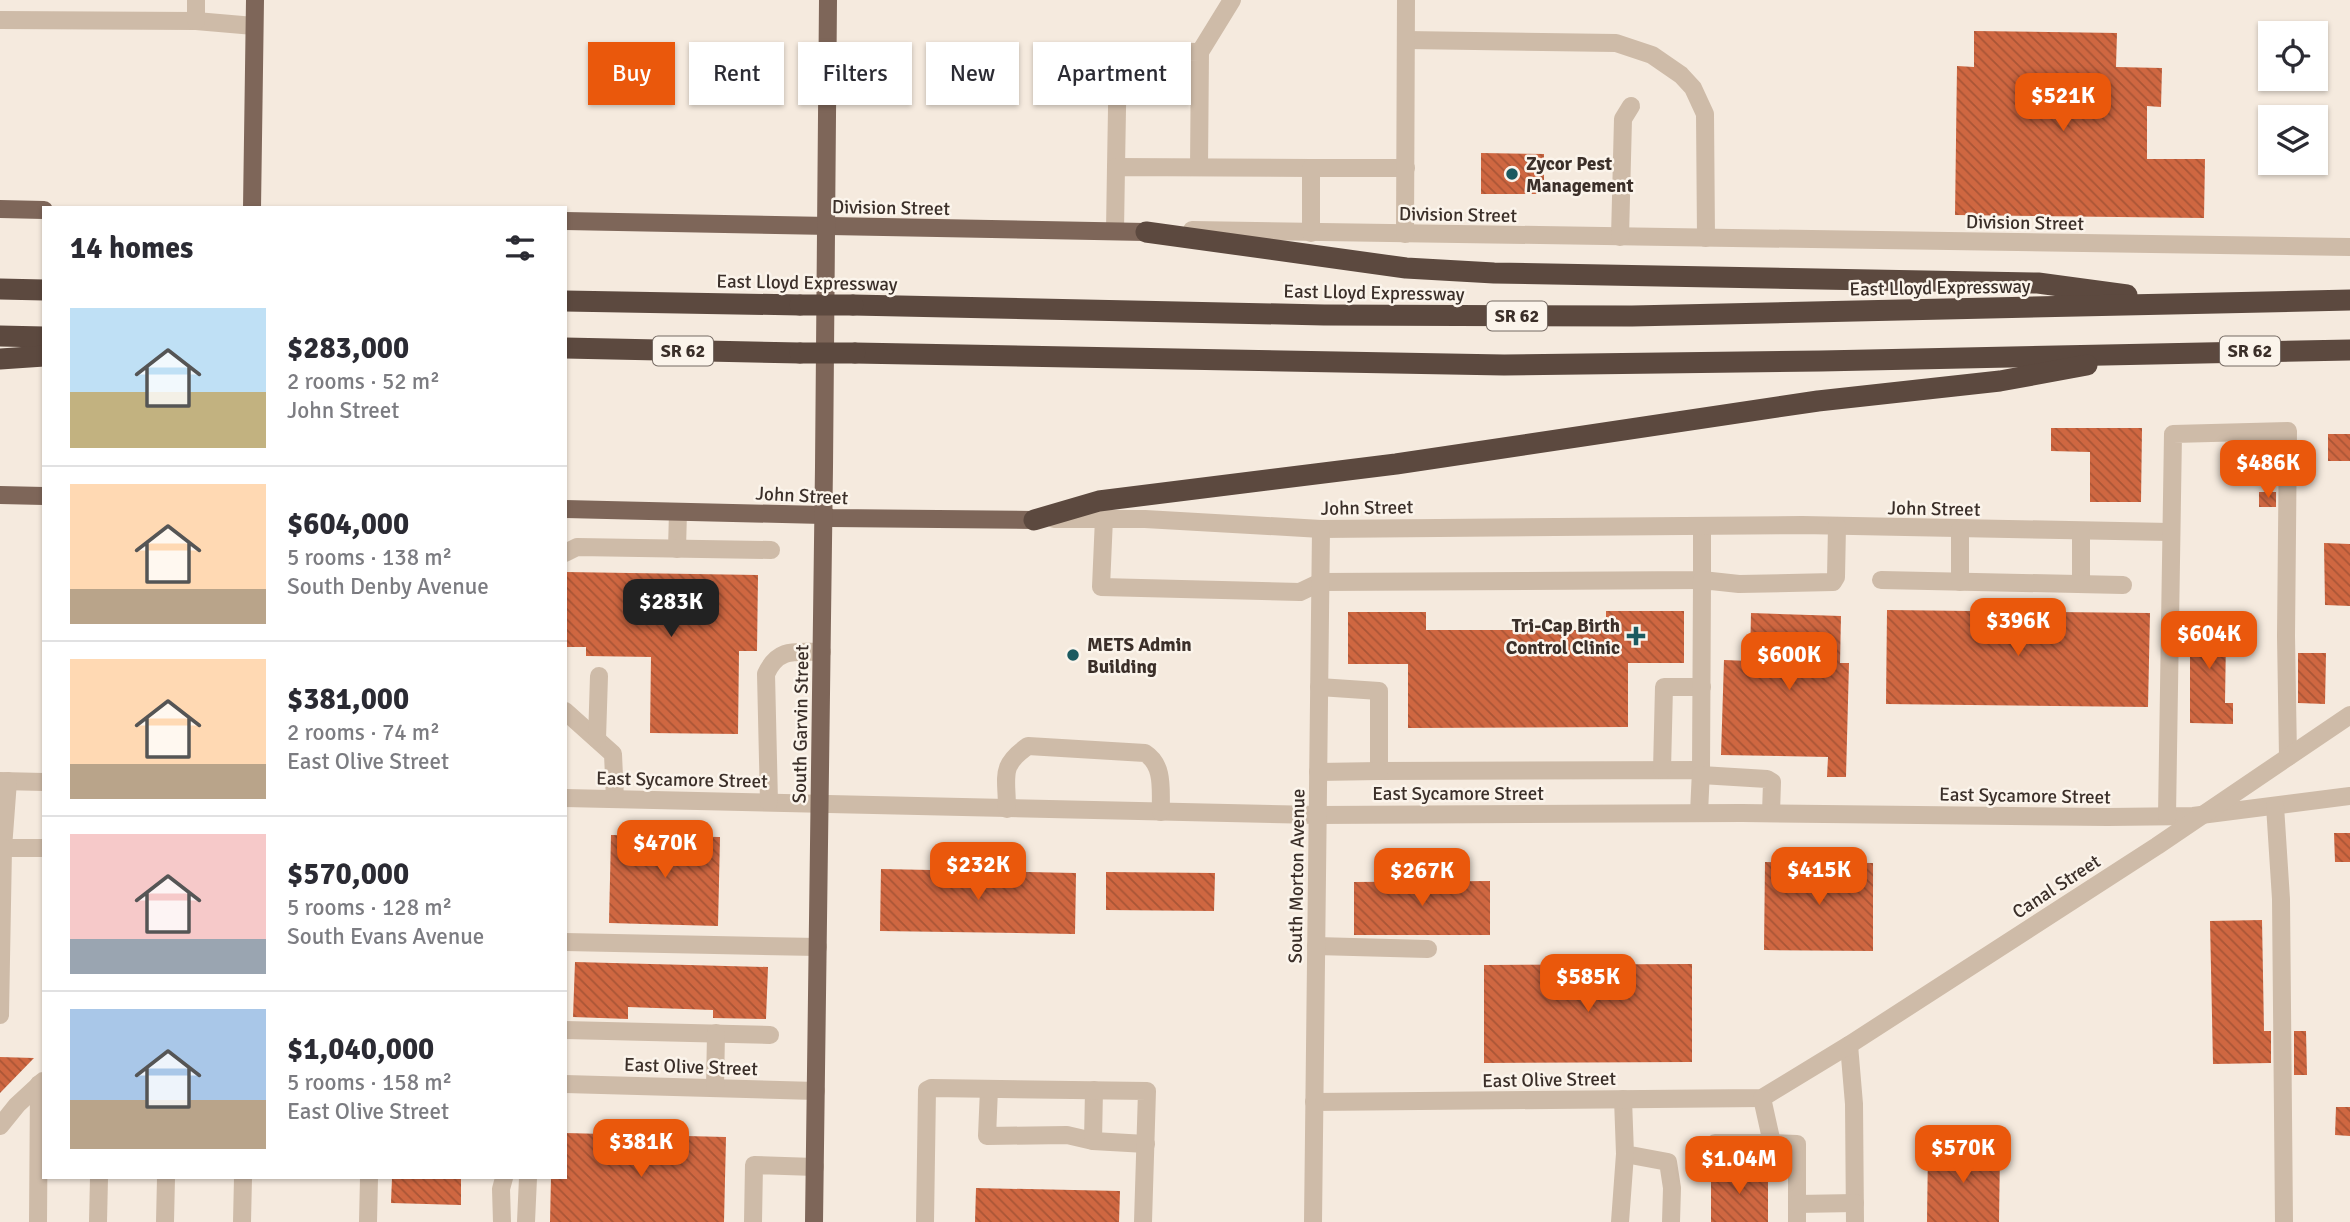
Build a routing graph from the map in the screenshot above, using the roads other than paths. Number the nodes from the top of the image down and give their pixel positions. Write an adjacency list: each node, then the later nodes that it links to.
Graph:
1 (30, 0): 7 (street)
2 (196, 0): 9 (street)
3 (254, 0): 10 (main road)
4 (828, 0): 22 (main road, South Garvin Street)
5 (1232, 0): 12 (street)
6 (1406, 0): 11 (street)
7 (29, 19): 8 (street); 9 (street)
8 (0, 20)
9 (196, 21): 10 (street)
10 (254, 26): 18 (main road)
11 (1406, 40): 17 (street); 28 (street)
12 (1200, 52): 14 (street); 15 (street)
13 (1631, 106): 27 (street)
14 (1116, 167): 15 (street); 23 (street)
15 (1199, 167): 16 (street)
16 (1311, 168): 17 (street); 25 (street)
17 (1406, 168): 26 (street)
18 (252, 206)
19 (0, 209): 20 (main road)
20 (42, 210)
21 (567, 221): 22 (main road, Division Street)
22 (826, 226): 23 (main road, Division Street); 46 (main road, South Garvin Street)
23 (1115, 231): 24 (main road, Division Street)
24 (1146, 232): 25 (street, Division Street); 34 (highway)
25 (1311, 233): 26 (street, Division Street)
26 (1405, 234): 27 (street, Division Street)
27 (1620, 237): 28 (street, Division Street)
28 (1706, 238): 29 (street, Division Street)
29 (2350, 247)
30 (0, 289): 31 (highway)
31 (42, 290)
32 (2350, 300): 34 (highway, East Lloyd Expressway / SR 62)
33 (567, 301): 34 (highway, East Lloyd Expressway / SR 62, bridge)
34 (2182, 302)
35 (0, 336): 36 (highway)
36 (42, 337)
37 (567, 348): 39 (highway, SR 62, bridge)
38 (2350, 350): 39 (highway, SR 62)
39 (2150, 352): 48 (highway)
40 (42, 356): 41 (highway)
41 (0, 359)
42 (0, 495): 43 (main road)
43 (42, 496)
44 (567, 509): 45 (main road, John Street)
45 (678, 512): 46 (main road, John Street); 55 (street)
46 (823, 515): 48 (main road, John Street); 64 (main road, South Garvin Street)
47 (1104, 518): 48 (street, John Street); 52 (street, John Street); 60 (street)
48 (1034, 520)
49 (1702, 526): 50 (street, John Street); 52 (street, John Street); 58 (street)
50 (1837, 526): 51 (street, John Street); 58 (street)
51 (1960, 529): 53 (street, John Street); 61 (street)
52 (1321, 530): 60 (street, South Morton Avenue)
53 (2081, 531): 54 (street, John Street); 62 (street)
54 (2170, 532): 71 (street); 90 (street)
55 (677, 549): 56 (street); 57 (street)
56 (771, 550)
57 (567, 552)
58 (1702, 579): 60 (street); 67 (street)
59 (1881, 580): 61 (street)
60 (1321, 582): 66 (street, South Morton Avenue)
61 (1959, 582): 62 (street)
62 (2081, 584): 63 (street)
63 (2123, 585)
64 (822, 652): 81 (street); 82 (main road, South Garvin Street)
65 (599, 676): 70 (street)
66 (1319, 687): 73 (street); 74 (street, South Morton Avenue)
67 (1702, 687): 72 (street); 75 (street)
68 (567, 713): 70 (street)
69 (2350, 715): 71 (street, Canal Street)
70 (597, 739): 80 (street)
71 (2288, 757): 88 (street, Canal Street)
72 (1662, 770): 73 (street); 75 (street)
73 (1379, 771): 74 (street)
74 (1318, 772): 89 (street, South Morton Avenue)
75 (1701, 773): 86 (street); 87 (street)
76 (4, 781): 77 (street); 91 (street)
77 (42, 782)
78 (2350, 796): 83 (street, East Sycamore Street)
79 (567, 798): 80 (street, East Sycamore Street)
80 (615, 799): 81 (street, East Sycamore Street)
81 (769, 802): 82 (street, East Sycamore Street)
82 (819, 803): 84 (street, East Sycamore Street); 95 (main road, South Garvin Street)
83 (2275, 806): 88 (street, East Sycamore Street); 142 (street)
84 (1007, 809): 85 (street, East Sycamore Street); 85 (street)
85 (1161, 812): 89 (street, East Sycamore Street)
86 (1699, 813): 87 (street, East Sycamore Street); 89 (street, East Sycamore Street)
87 (1771, 813): 90 (street, East Sycamore Street)
88 (2203, 814): 90 (street, East Sycamore Street); 101 (street, Canal Street)
89 (1318, 815): 94 (street, South Morton Avenue)
90 (2167, 816)
91 (2, 848): 92 (street); 97 (street)
92 (42, 848)
93 (567, 942): 95 (street)
94 (1316, 946): 96 (street); 111 (street, South Morton Avenue)
95 (818, 947): 108 (main road, South Garvin Street)
96 (1428, 949)
97 (1, 1015)
98 (567, 1030): 99 (street)
99 (716, 1033): 100 (street); 105 (street)
100 (770, 1035)
101 (1849, 1045): 104 (street, Canal Street); 125 (street)
102 (42, 1082): 112 (street); 127 (street)
103 (567, 1084): 105 (street, East Olive Street)
104 (1781, 1087): 109 (street, East Olive Street)
105 (715, 1088): 108 (street, East Olive Street)
106 (989, 1088): 107 (street); 113 (street); 136 (street)
107 (1094, 1090): 113 (street); 116 (street)
108 (816, 1091): 118 (main road, South Garvin Street)
109 (1762, 1098): 110 (street, East Olive Street); 115 (street)
110 (1623, 1099): 111 (street, East Olive Street); 117 (street)
111 (1314, 1102): 138 (street, South Morton Avenue)
112 (0, 1126)
113 (1093, 1141): 116 (street)
114 (1716, 1143): 115 (street)
115 (1772, 1143): 126 (street)
116 (1146, 1144): 137 (street)
117 (1625, 1154): 139 (street); 140 (street)
118 (815, 1167): 134 (street); 135 (main road, South Garvin Street)
119 (99, 1179): 128 (street)
120 (166, 1179): 129 (street)
121 (243, 1179): 130 (street)
122 (369, 1179): 131 (street)
123 (504, 1179): 132 (street)
124 (528, 1179): 133 (street)
125 (1855, 1203): 126 (street); 141 (street)
126 (1797, 1213)
127 (38, 1222)
128 (98, 1222)
129 (165, 1222)
130 (242, 1222)
131 (368, 1222)
132 (502, 1222)
133 (526, 1222)
134 (753, 1222)
135 (814, 1222)
136 (925, 1222)
137 (1143, 1222)
138 (1313, 1222)
139 (1619, 1222)
140 (1671, 1222)
141 (1855, 1222)
142 (2284, 1222)

